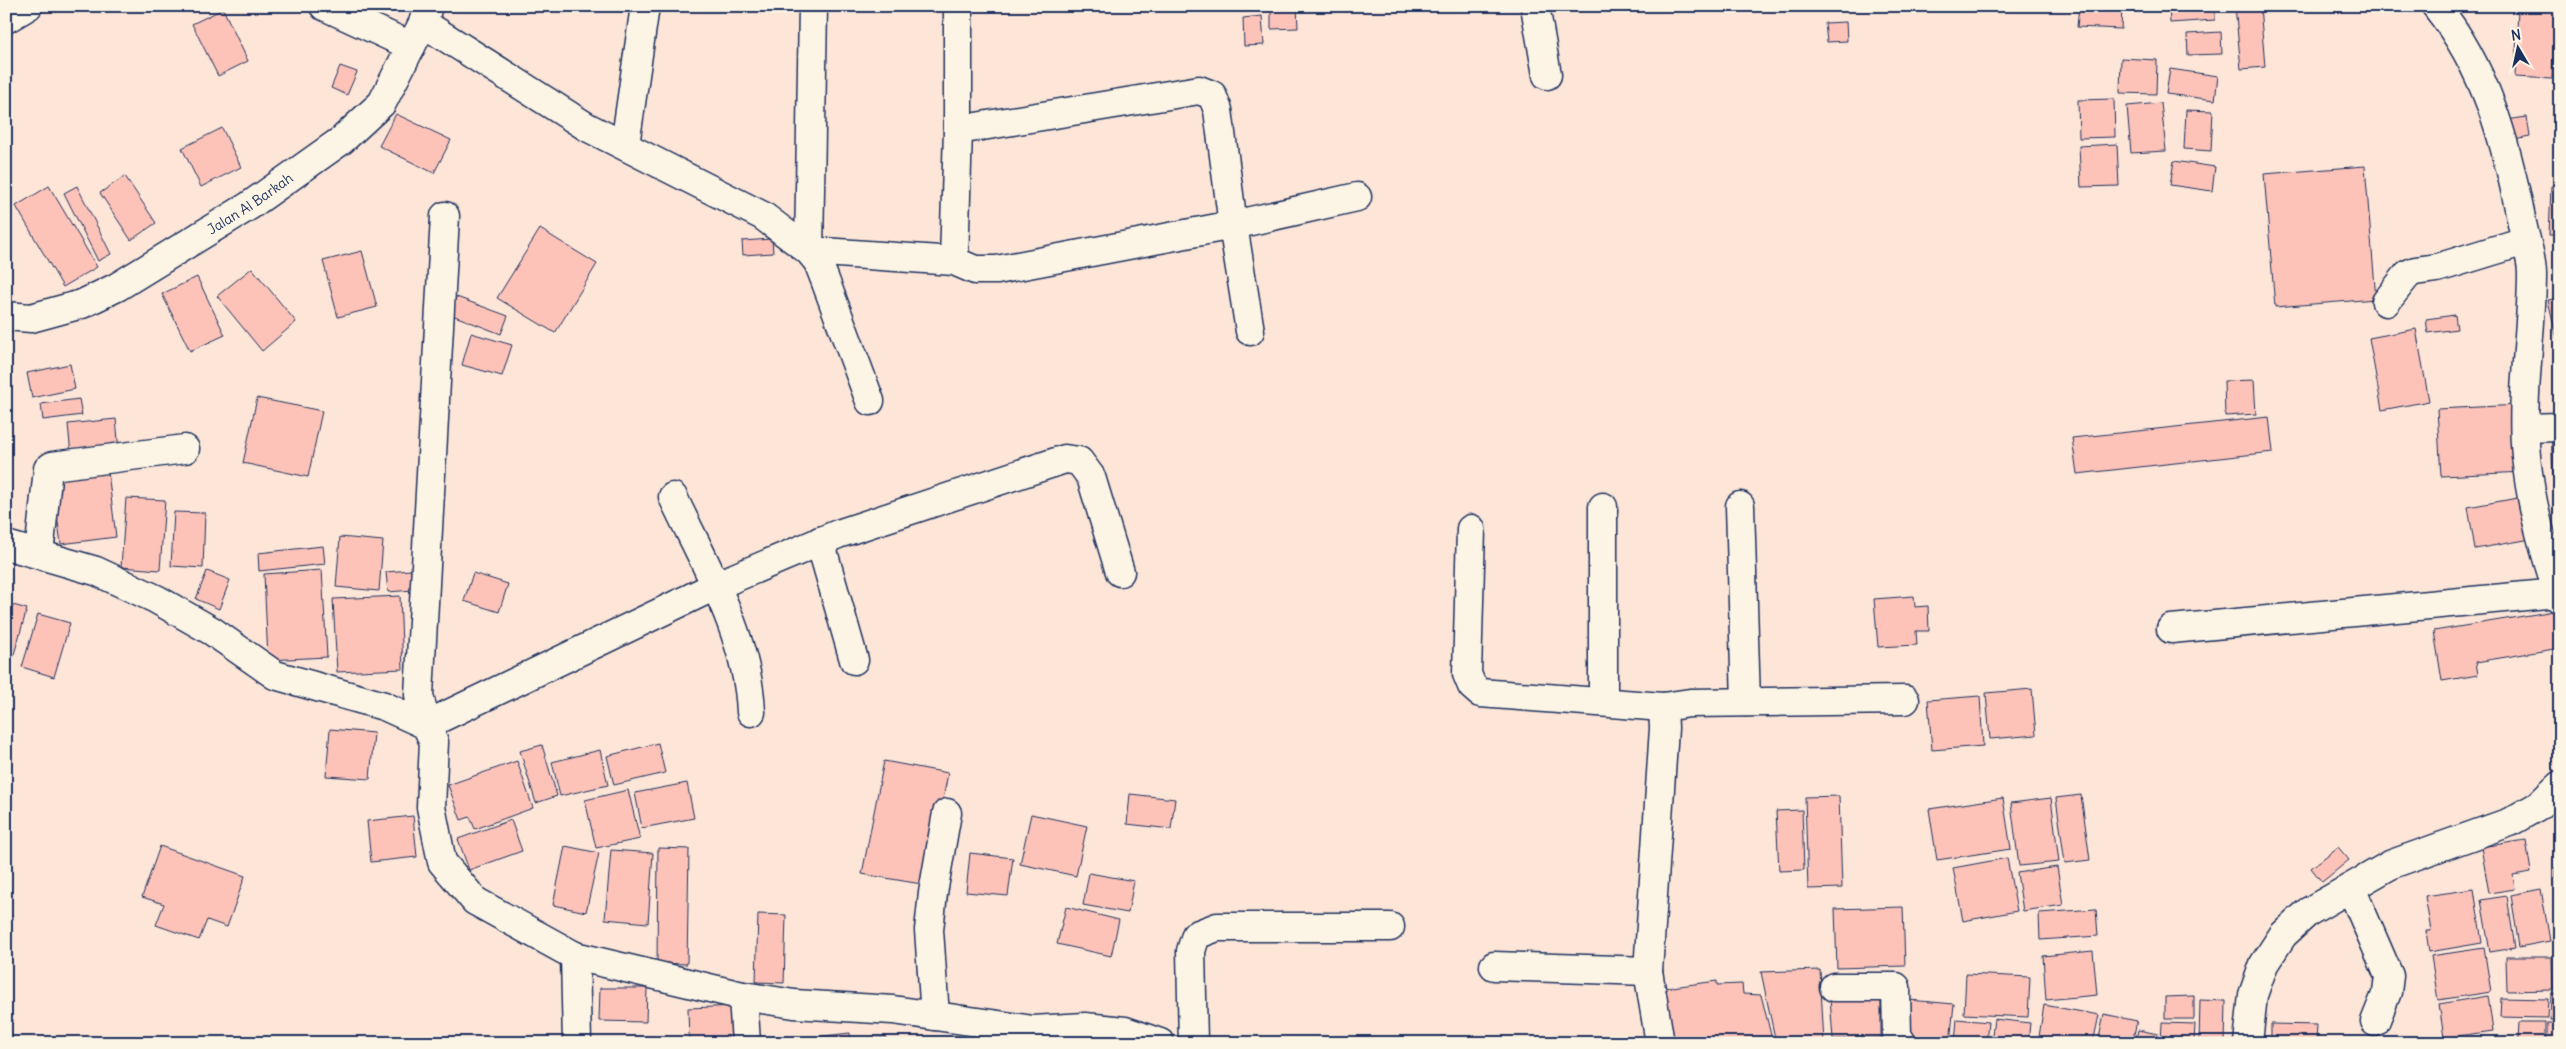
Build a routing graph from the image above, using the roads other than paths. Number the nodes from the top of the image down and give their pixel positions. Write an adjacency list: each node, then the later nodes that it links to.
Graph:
1 (28, 6): 8 (street)
2 (324, 6): 9 (street)
3 (645, 6): 12 (street)
4 (813, 6): 17 (street)
5 (958, 6): 11 (street)
6 (1535, 6): 10 (street)
7 (2436, 6): 16 (street)
8 (6, 19)
9 (421, 25): 12 (street); 20 (street, Jalan Al Barkah)
10 (1547, 75)
11 (958, 130): 15 (street); 18 (street)
12 (625, 145): 17 (street)
13 (1357, 197): 15 (street)
14 (445, 216): 43 (street)
15 (1233, 225): 18 (street); 21 (street)
16 (2526, 241): 19 (street); 24 (street)
17 (809, 251): 18 (street); 22 (street)
18 (954, 261)
19 (2386, 302)
20 (6, 316)
21 (1250, 331)
22 (870, 402)
23 (2560, 427): 24 (street)
24 (2525, 428): 35 (street)
25 (185, 449): 32 (street)
26 (673, 497): 34 (street)
27 (1740, 506): 40 (street)
28 (1603, 507): 39 (street)
29 (1471, 529): 39 (street)
30 (820, 542): 33 (street); 34 (street); 37 (street)
31 (6, 545): 32 (street)
32 (39, 554): 43 (street)
33 (1120, 572)
34 (714, 586): 42 (street); 43 (street)
35 (2559, 596): 36 (street)
36 (2171, 629)
37 (854, 660)
38 (1905, 700): 40 (street)
39 (1603, 702): 41 (street)
40 (1746, 702): 41 (street)
41 (1663, 707): 50 (street)
42 (751, 712)
43 (426, 725): 48 (street)
44 (2560, 784): 46 (street)
45 (947, 813): 53 (street)
46 (2351, 888): 54 (street); 61 (street)
47 (1390, 927): 58 (street)
48 (575, 956): 52 (street); 55 (street)
49 (1494, 966): 50 (street)
50 (1648, 971): 59 (street)
51 (1834, 988): 60 (street)
52 (743, 996): 53 (street); 56 (street)
53 (935, 1016): 57 (street)
54 (2375, 1022)
55 (577, 1043)
56 (746, 1043)
57 (1160, 1043)
58 (1193, 1043)
59 (1660, 1043)
60 (1902, 1043)
61 (2248, 1043)

